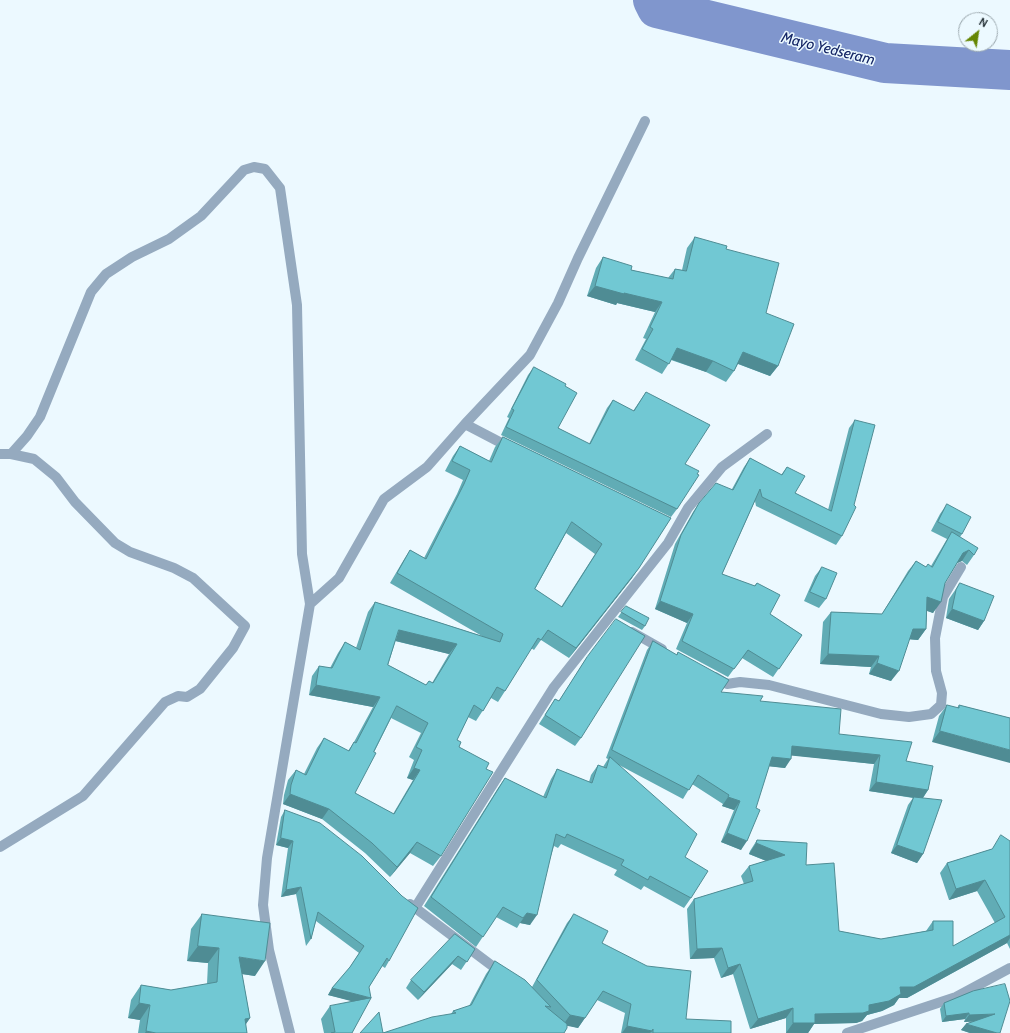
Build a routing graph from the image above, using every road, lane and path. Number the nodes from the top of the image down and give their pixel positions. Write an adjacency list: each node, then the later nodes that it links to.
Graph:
1 (645, 121): 2 (street)
2 (465, 424): 4 (street); 8 (street)
3 (766, 434): 9 (street)
4 (520, 453)
5 (0, 454): 6 (street)
6 (11, 454): 8 (street); 12 (street)
7 (961, 567): 11 (street)
8 (310, 604): 17 (street)
9 (614, 622): 10 (street); 14 (street)
10 (672, 655)
11 (705, 672)
12 (0, 847)
13 (402, 898): 14 (street)
14 (415, 908): 16 (street)
15 (1010, 968): 18 (street)
16 (508, 978)
17 (290, 1033)
18 (847, 1033)

